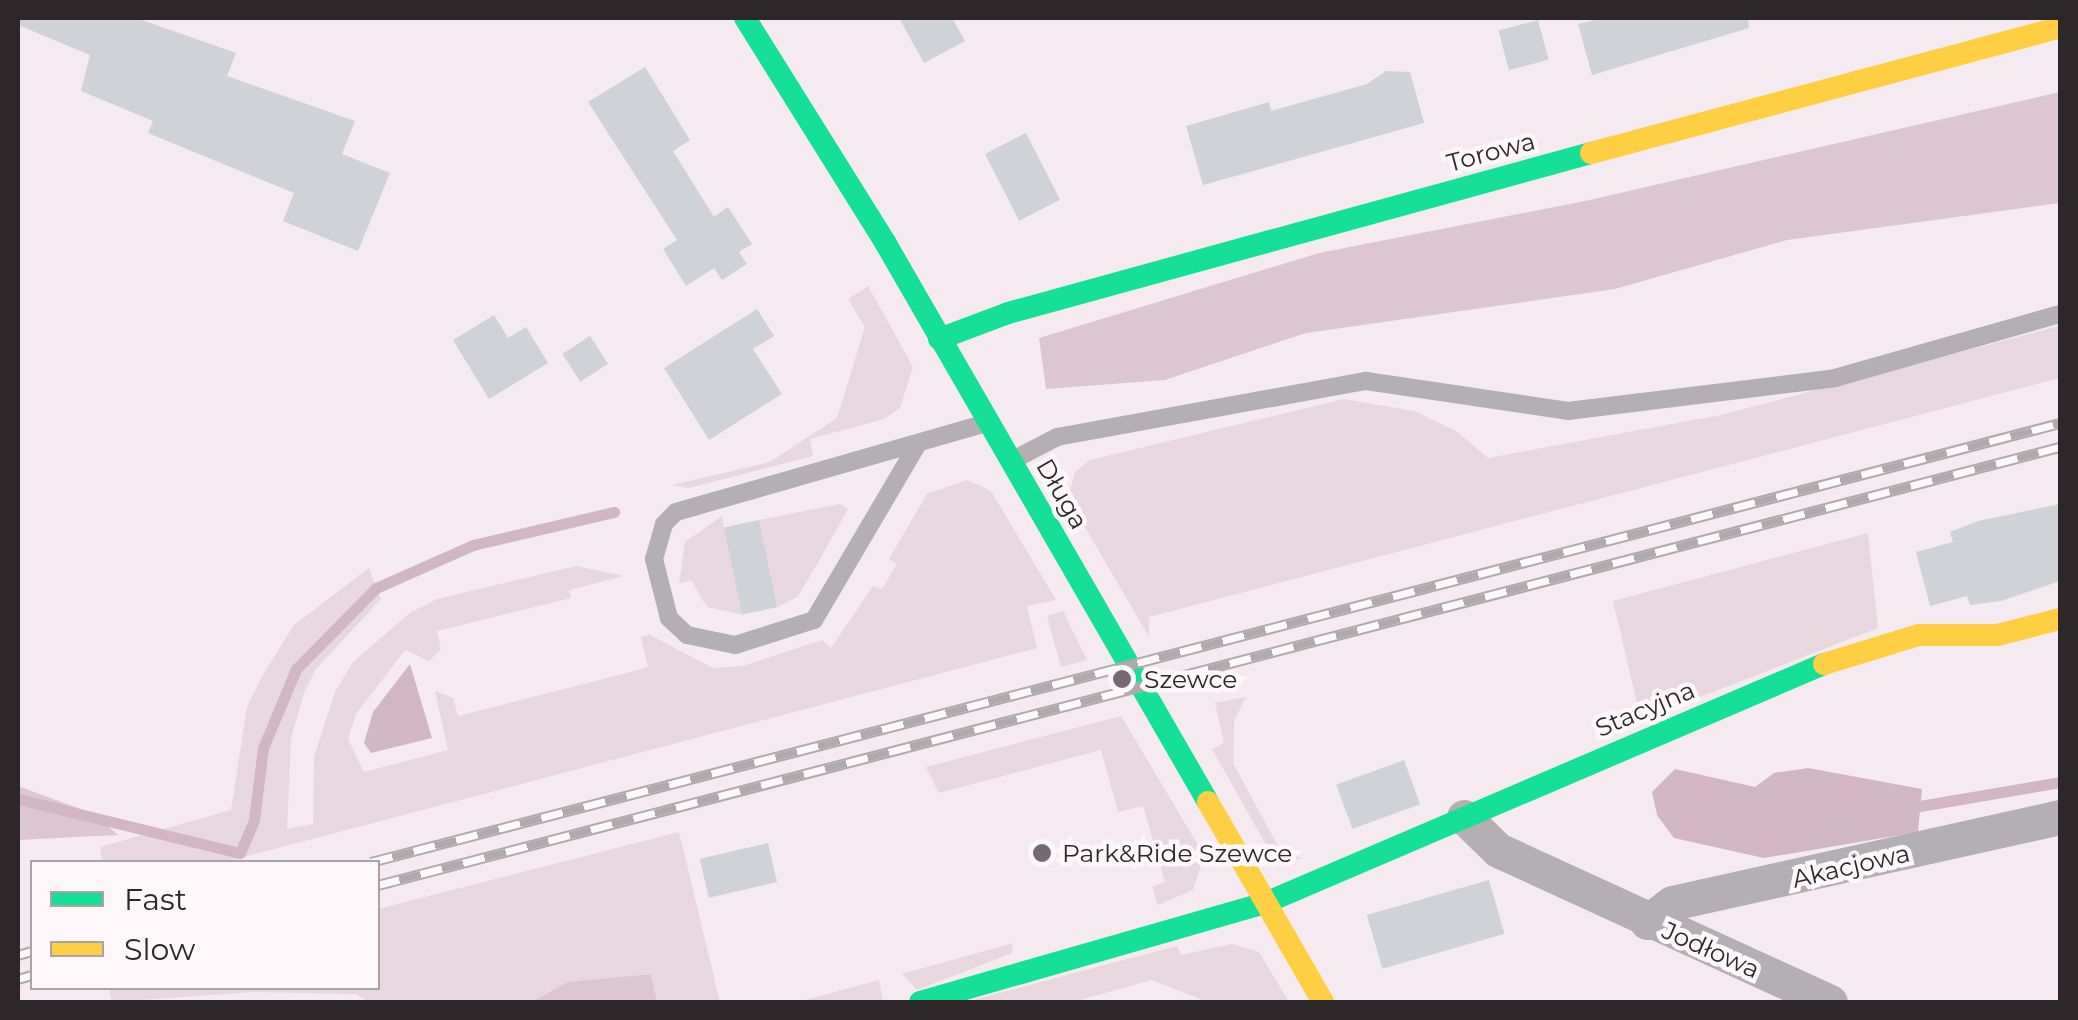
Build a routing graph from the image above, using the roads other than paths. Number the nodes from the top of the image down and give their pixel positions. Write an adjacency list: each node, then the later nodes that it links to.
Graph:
1 (745, 18): 4 (street, Długa)
2 (2060, 27): 4 (street, Torowa)
3 (2060, 314): 7 (lane)
4 (938, 339): 5 (street, Długa)
5 (988, 422): 6 (lane); 7 (street, Długa)
6 (916, 447): 6 (lane)
7 (1011, 461): 11 (street, Długa)
8 (2060, 619): 10 (street, Stacyjna)
9 (2060, 817): 12 (street, Akacjowa)
10 (1464, 818): 11 (street, Stacyjna); 12 (street, Jodłowa)
11 (1265, 903): 13 (street, Stacyjna); 14 (street, Długa)
12 (1647, 922): 15 (street, Jodłowa)
13 (920, 1002)
14 (1322, 1002)
15 (1830, 1002)

